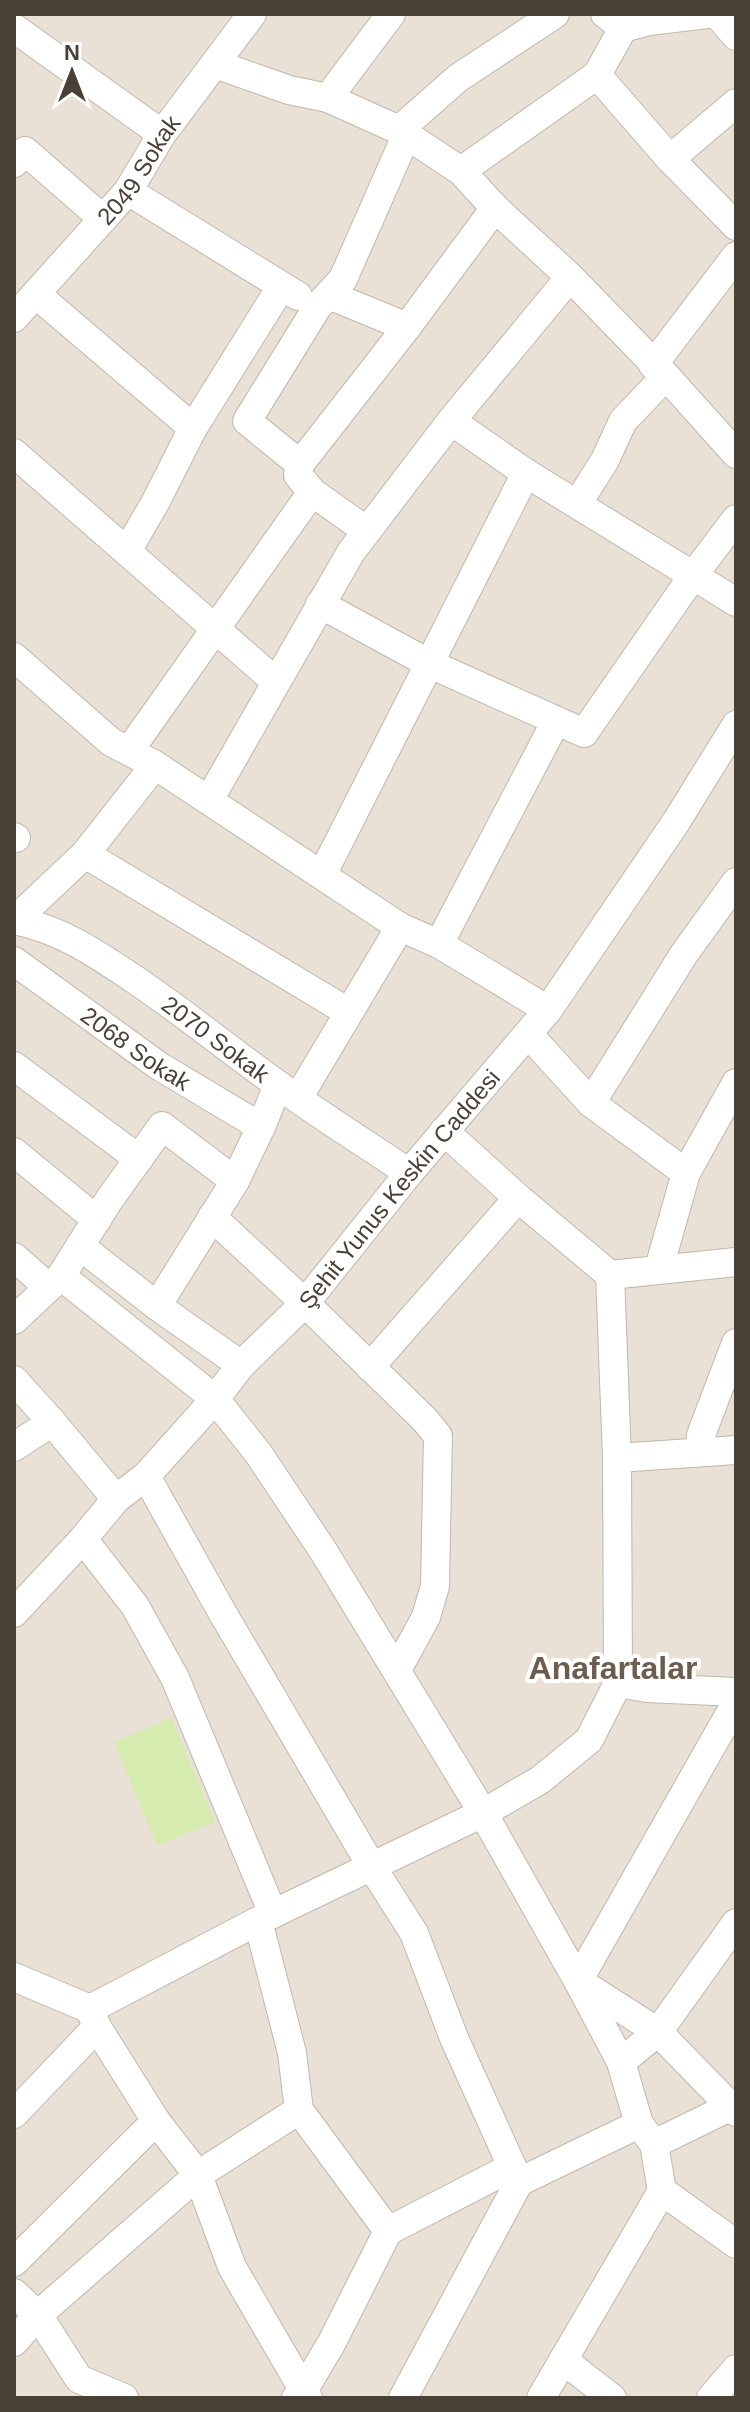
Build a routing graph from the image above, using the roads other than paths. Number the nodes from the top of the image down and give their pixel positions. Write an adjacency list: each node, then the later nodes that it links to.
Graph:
1 (20, 14): 7 (street)
2 (391, 14): 13 (street)
3 (555, 14): 15 (street)
4 (707, 14): 8 (street)
5 (717, 14): 10 (street)
6 (244, 17): 11 (street, 2049 Sokak)
7 (14, 21)
8 (614, 21): 12 (street)
9 (14, 28): 16 (street)
10 (736, 36)
11 (215, 64): 13 (street); 16 (street, 2049 Sokak)
12 (597, 75): 17 (street); 19 (street)
13 (328, 98): 15 (street)
14 (736, 103): 17 (street)
15 (403, 133): 19 (street); 27 (street)
16 (162, 134): 20 (street, 2049 Sokak)
17 (670, 159): 23 (street)
18 (14, 163): 22 (street)
19 (461, 171): 21 (street)
20 (128, 191): 22 (street, 2049 Sokak); 26 (street)
21 (495, 208): 25 (street); 29 (street)
22 (103, 219): 28 (street, 2049 Sokak)
23 (736, 226)
24 (732, 269): 30 (street)
25 (570, 277): 30 (street); 31 (street)
26 (281, 287): 27 (street); 32 (street)
27 (323, 300): 29 (street); 35 (street)
28 (23, 303): 32 (street)
29 (407, 327): 35 (street)
30 (660, 370): 34 (street); 38 (street)
31 (451, 421): 36 (street); 40 (street)
32 (193, 428): 41 (street)
33 (14, 453): 41 (street)
34 (736, 454)
35 (300, 464): 37 (street)
36 (526, 473): 38 (street); 46 (street)
37 (312, 492): 40 (street); 45 (street)
38 (578, 503): 42 (street)
39 (736, 519): 42 (street)
40 (367, 531): 44 (street)
41 (127, 551): 45 (street)
42 (692, 577): 43 (street); 49 (street)
43 (736, 602)
44 (320, 604): 46 (street); 48 (street)
45 (217, 630): 48 (street); 51 (street)
46 (428, 663): 49 (street); 55 (street)
47 (18, 668): 51 (street)
48 (275, 681): 53 (street)
49 (556, 721): 59 (street)
50 (736, 725): 61 (street, Şehit Yunus Keskin Caddesi)
51 (129, 751): 52 (street)
52 (155, 765): 53 (street); 54 (street)
53 (209, 800): 55 (street)
54 (85, 854): 57 (street); 62 (street)
55 (322, 875): 58 (street)
56 (736, 882): 67 (street)
57 (14, 920): 66 (street, 2070 Sokak)
58 (400, 927): 59 (street); 62 (street)
59 (439, 944): 61 (street)
60 (14, 961): 68 (street, 2068 Sokak)
61 (548, 1010): 63 (street, Şehit Yunus Keskin Caddesi)
62 (348, 1012): 66 (street)
63 (529, 1035): 67 (street); 69 (street, Şehit Yunus Keskin Caddesi)
64 (14, 1066): 71 (street)
65 (736, 1083): 73 (street)
66 (288, 1092): 68 (street); 72 (street, 2070 Sokak)
67 (591, 1103): 73 (street)
68 (261, 1127): 74 (street)
69 (444, 1131): 72 (street, Şehit Yunus Keskin Caddesi); 75 (street)
70 (14, 1152): 77 (street)
71 (139, 1159): 74 (street); 77 (street)
72 (409, 1173): 84 (street, Şehit Yunus Keskin Caddesi)
73 (686, 1173): 81 (street)
74 (235, 1181): 76 (street)
75 (518, 1198): 82 (street); 89 (street)
76 (212, 1217): 84 (street); 85 (street)
77 (97, 1220): 78 (street)
78 (80, 1246): 83 (street); 85 (street)
79 (14, 1257): 83 (street)
80 (736, 1262): 81 (street)
81 (659, 1268): 82 (street)
82 (610, 1275): 96 (street)
83 (54, 1282): 86 (street); 91 (street)
84 (305, 1303): 88 (street, Şehit Yunus Keskin Caddesi); 89 (street)
85 (157, 1306): 88 (street)
86 (14, 1320)
87 (736, 1343): 95 (street)
88 (241, 1365): 91 (street, Şehit Yunus Keskin Caddesi)
89 (370, 1367): 101 (street)
90 (14, 1380): 92 (street)
91 (215, 1399): 97 (street, Şehit Yunus Keskin Caddesi); 101 (street)
92 (52, 1422): 93 (street); 98 (street)
93 (14, 1447)
94 (736, 1450): 95 (street)
95 (700, 1452): 96 (street)
96 (617, 1458): 102 (street)
97 (146, 1476): 98 (street, Şehit Yunus Keskin Caddesi); 106 (street)
98 (116, 1499): 99 (street, Şehit Yunus Keskin Caddesi)
99 (83, 1539): 100 (street, Şehit Yunus Keskin Caddesi); 107 (street)
100 (14, 1613)
101 (397, 1670): 105 (street)
102 (618, 1683): 103 (street); 105 (street)
103 (736, 1692)
104 (736, 1703): 110 (street)
105 (483, 1813): 106 (street); 110 (street)
106 (372, 1867): 107 (street); 120 (street)
107 (265, 1918): 111 (street); 115 (street)
108 (736, 1923): 112 (street)
109 (14, 1977): 111 (street)
110 (578, 1981): 112 (street); 113 (street)
111 (93, 2018): 116 (street); 117 (street)
112 (658, 2032): 113 (street); 114 (street)
113 (621, 2062): 118 (street)
114 (734, 2108): 118 (street)
115 (299, 2110): 119 (street); 122 (street)
116 (14, 2114)
117 (156, 2121): 119 (street); 124 (street)
118 (646, 2134): 120 (street); 121 (street)
119 (198, 2175): 126 (street); 130 (street)
120 (515, 2175): 122 (street); 132 (street)
121 (662, 2191): 123 (street); 128 (street)
122 (388, 2231): 130 (street)
123 (736, 2244)
124 (14, 2262)
125 (14, 2293): 126 (street)
126 (38, 2315): 127 (street); 131 (street)
127 (14, 2342)
128 (563, 2360): 133 (street); 134 (street)
129 (736, 2369): 135 (street)
130 (302, 2396)
131 (116, 2397)
132 (403, 2398)
133 (541, 2398)
134 (612, 2398)
135 (711, 2398)

